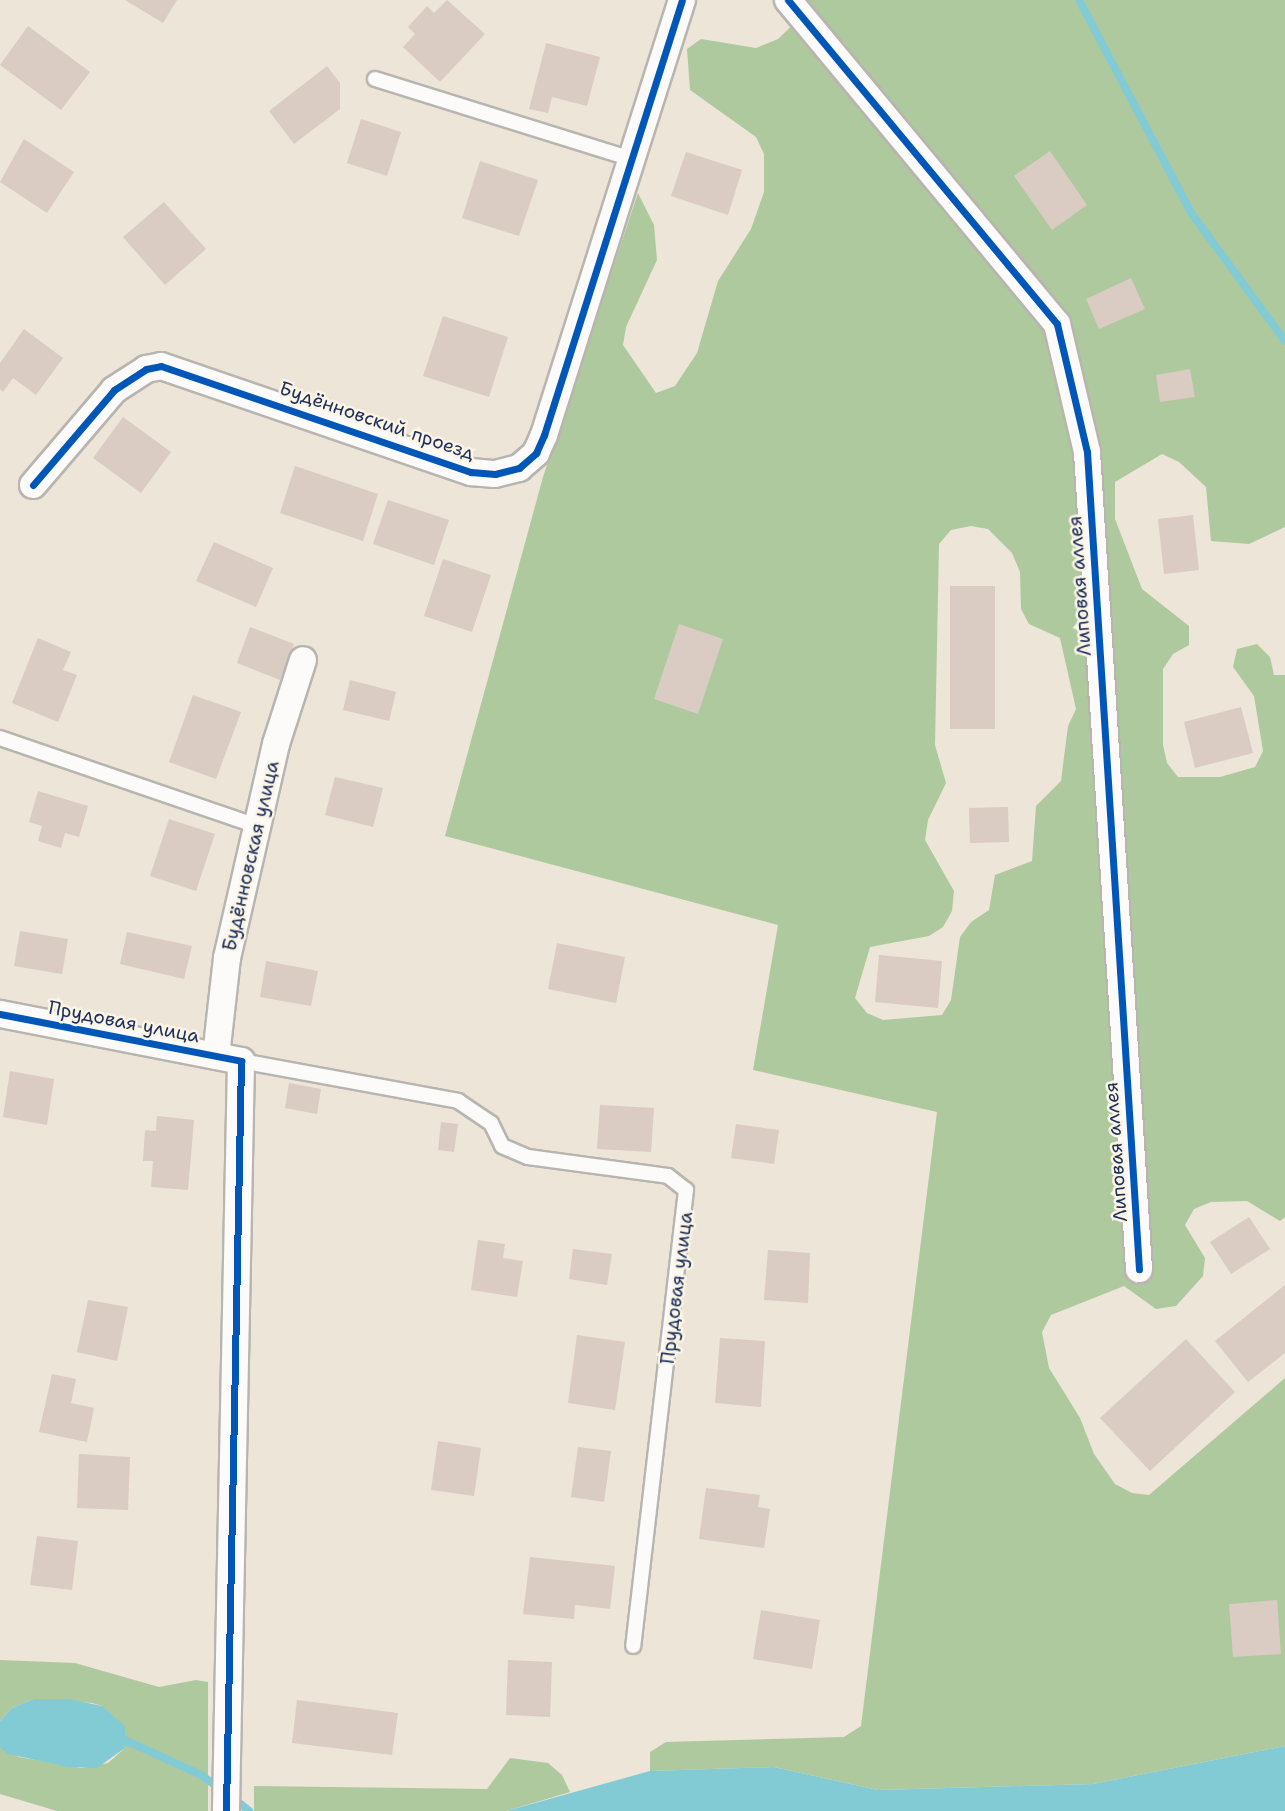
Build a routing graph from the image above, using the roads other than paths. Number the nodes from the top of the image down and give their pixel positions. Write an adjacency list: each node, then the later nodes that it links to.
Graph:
1 (682, 0): 4 (street, Будённовский проезд)
2 (788, 0): 11 (street, Липовая аллея)
3 (375, 79): 4 (lane)
4 (632, 159): 5 (street, Будённовский проезд)
5 (33, 485)
6 (303, 660): 8 (street, Будённовская улица)
7 (0, 738): 8 (lane)
8 (257, 826): 10 (street, Будённовская улица)
9 (0, 1014): 10 (street, Прудовая улица)
10 (229, 1059): 12 (lane, Прудовая улица); 13 (street, Будённовская улица)
11 (1139, 1269)
12 (633, 1646)
13 (226, 1811)

